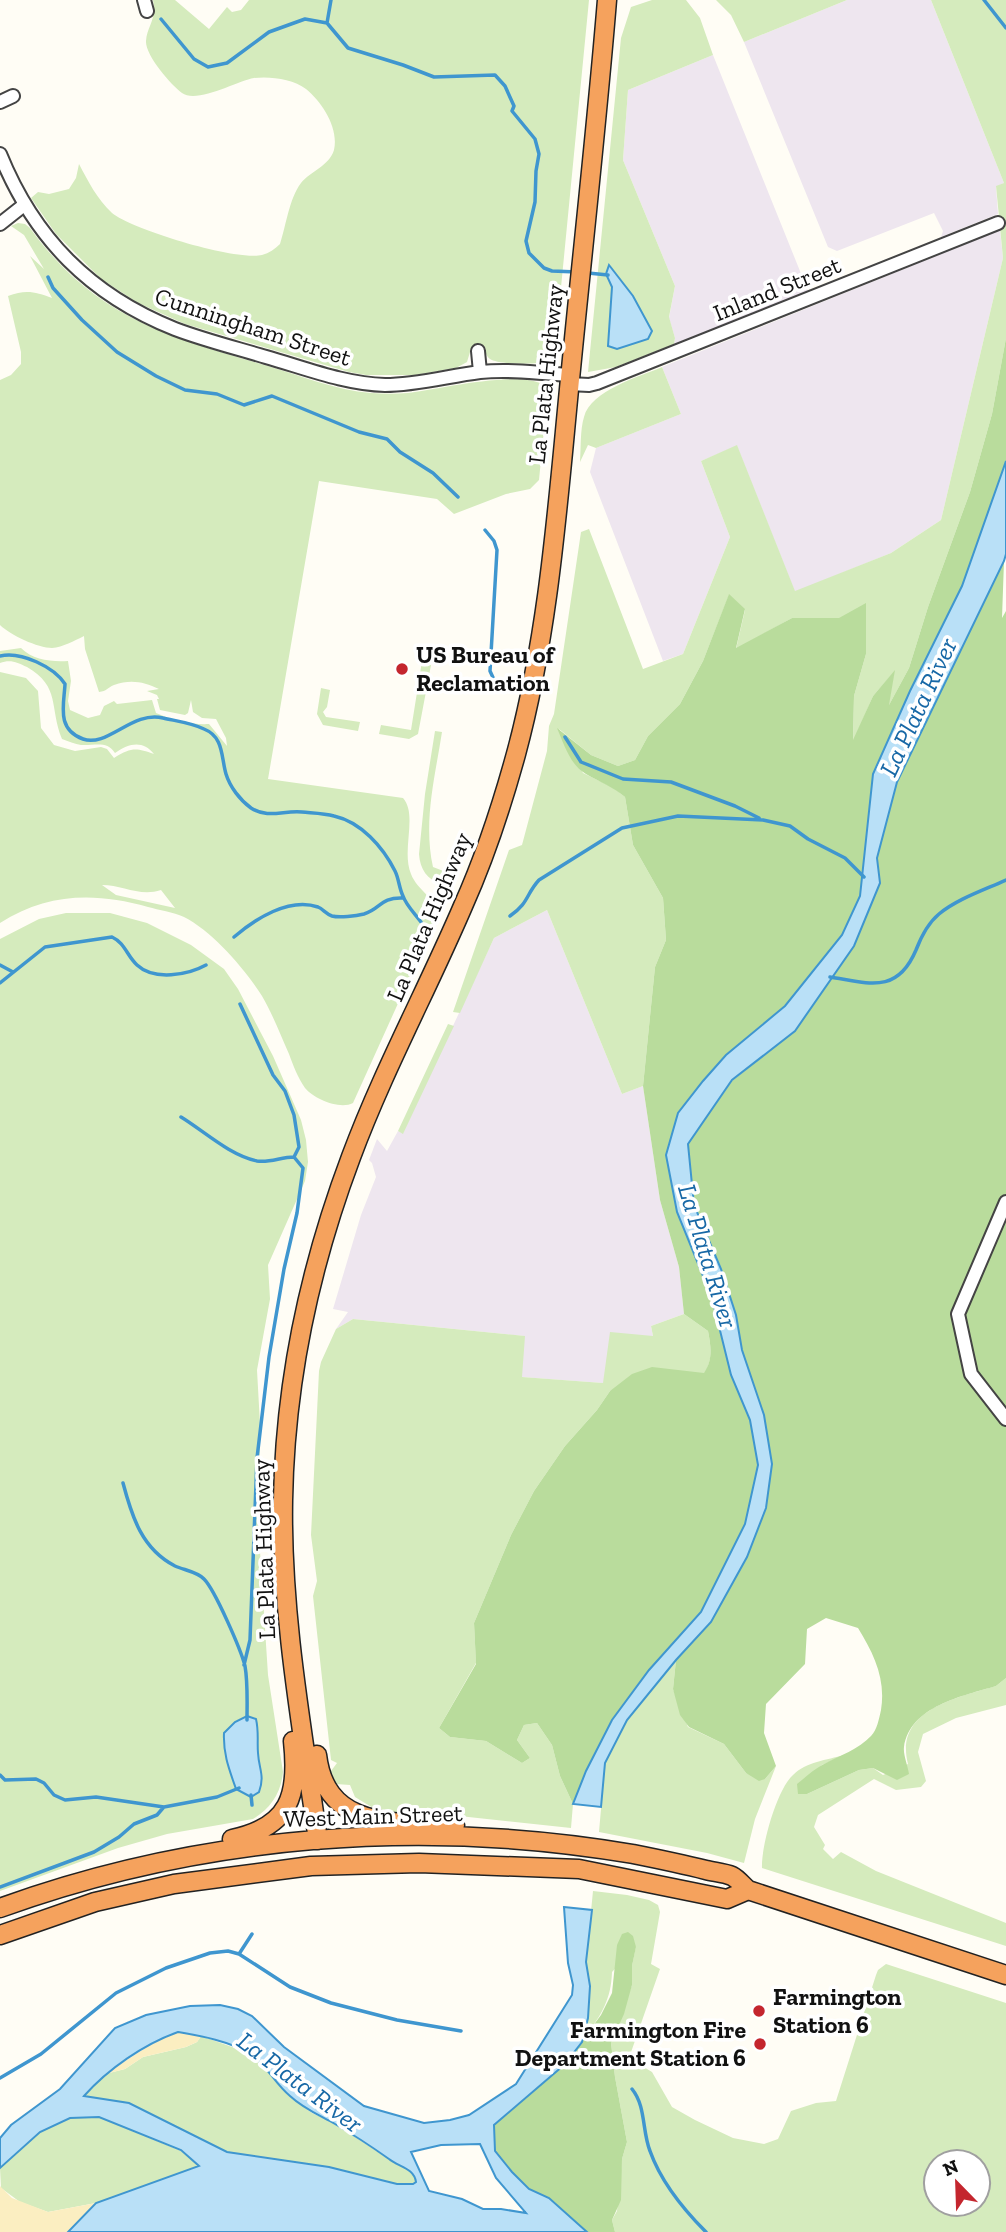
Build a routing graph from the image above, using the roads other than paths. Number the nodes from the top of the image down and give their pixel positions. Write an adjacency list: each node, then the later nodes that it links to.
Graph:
1 (607, 0): 10 (highway, La Plata Highway)
2 (13, 96): 3 (street)
3 (0, 102)
4 (0, 154): 5 (street, Cunningham Street)
5 (24, 205): 7 (street); 9 (street, Cunningham Street)
6 (998, 222): 10 (street, Inland Street)
7 (0, 224)
8 (478, 351): 9 (street)
9 (480, 372): 10 (street, Cunningham Street)
10 (570, 379): 13 (highway, La Plata Highway)
11 (1006, 1202): 12 (street)
12 (1006, 1419)
13 (295, 1670): 14 (highway, La Plata Highway); 15 (highway); 17 (highway)
14 (318, 1840): 15 (highway, West Main Street); 16 (highway); 17 (highway, West Main Street); 19 (highway)
15 (546, 1843): 18 (highway, West Main Street)
16 (419, 1863): 18 (highway, West Main Street); 19 (highway, West Main Street)
17 (123, 1870): 20 (highway, West Main Street)
18 (748, 1890): 22 (highway, West Main Street)
19 (121, 1896): 21 (highway, West Main Street)
20 (0, 1909)
21 (0, 1935)
22 (1006, 1975)

